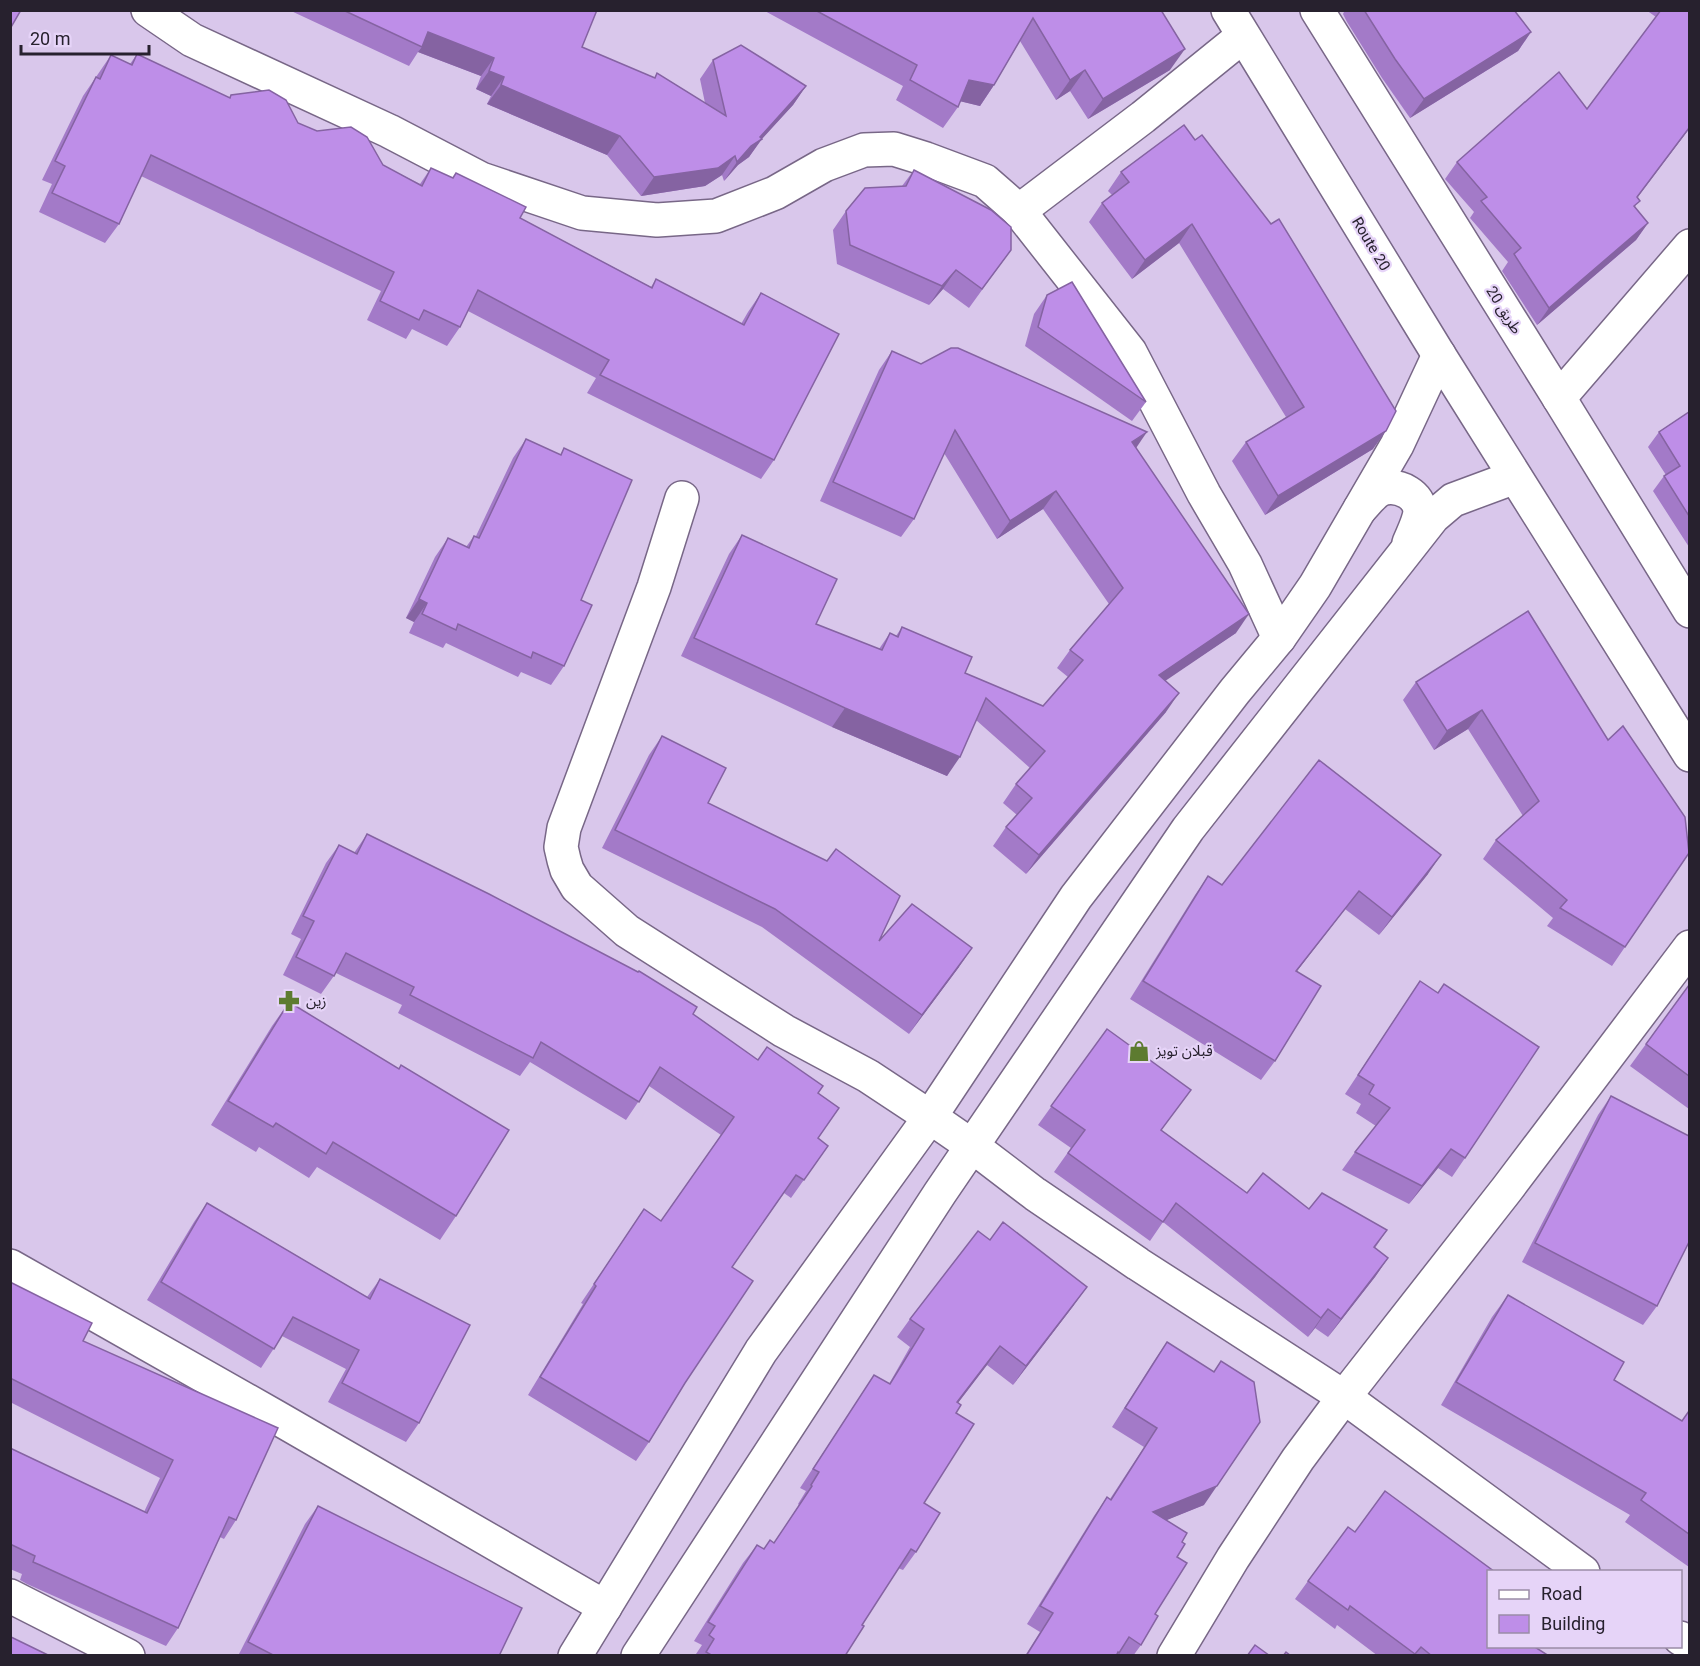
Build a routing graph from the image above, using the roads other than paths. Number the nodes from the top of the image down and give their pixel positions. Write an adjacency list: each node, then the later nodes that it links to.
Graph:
1 (148, 10): 4 (street)
2 (1317, 10): 7 (street, طريق 20)
3 (1235, 23): 4 (street); 6 (street, Route 20)
4 (1019, 211): 13 (street)
5 (1689, 246): 7 (street)
6 (1439, 355): 8 (street, Route 20); 10 (street)
7 (1559, 398): 12 (street, طريق 20)
8 (1515, 477): 11 (street); 14 (street)
9 (682, 498): 16 (street)
10 (1360, 509): 11 (street); 13 (street)
11 (1406, 550): 17 (street)
12 (1689, 611)
13 (1279, 638): 16 (street)
14 (1689, 755)
15 (1689, 947): 19 (street)
16 (930, 1117): 17 (street); 22 (street)
17 (972, 1146): 19 (street); 25 (street)
18 (10, 1266): 22 (street)
19 (1344, 1397): 20 (street); 26 (street)
20 (1580, 1570)
21 (10, 1596): 23 (street)
22 (605, 1606): 24 (street)
23 (128, 1656)
24 (576, 1656)
25 (638, 1656)
26 (1174, 1656)

